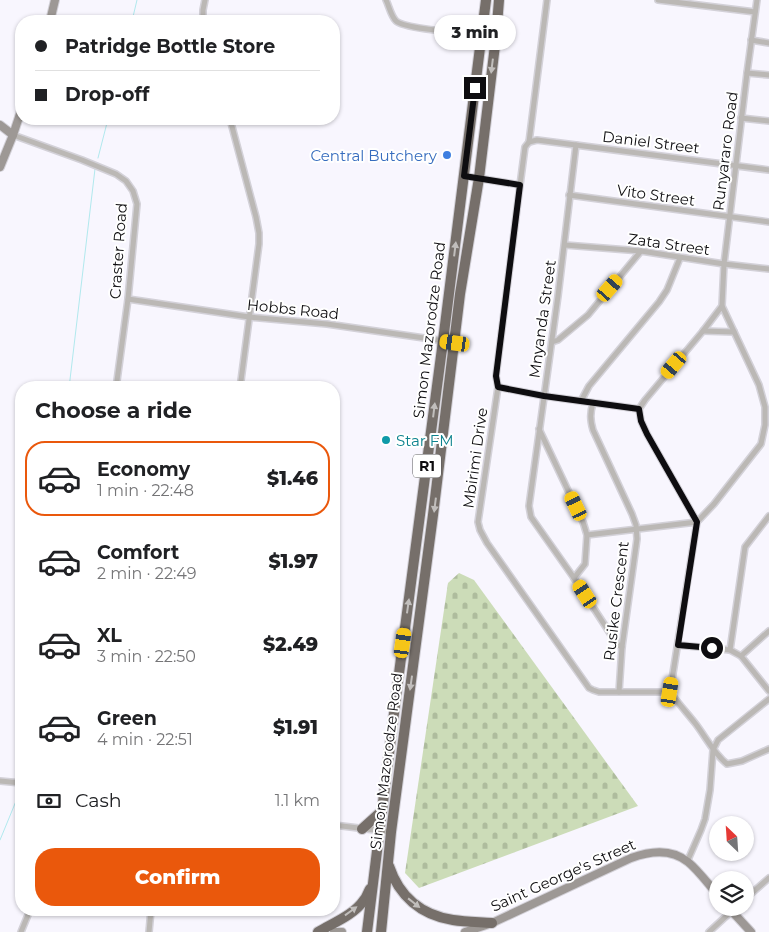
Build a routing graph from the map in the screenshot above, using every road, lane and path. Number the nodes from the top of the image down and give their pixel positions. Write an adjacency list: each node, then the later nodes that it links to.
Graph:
1 (56, 0): 11 (main road)
2 (206, 0): 12 (street)
3 (386, 0): 13 (street)
4 (486, 0): 13 (highway, Simon Mazorodze Road / R1)
5 (494, 0): 13 (highway)
6 (499, 0): 14 (highway, Simon Mazorodze Road / R1)
7 (547, 0): 25 (street, Mbirimi Drive)
8 (658, 0): 10 (street)
9 (757, 0): 10 (street, Runyararo Road)
10 (755, 12): 15 (street, Runyararo Road)
11 (52, 15)
12 (203, 15)
13 (482, 35): 14 (street); 30 (highway, Simon Mazorodze Road / R1)
14 (496, 37): 31 (highway, Simon Mazorodze Road / R1, one-way to 31)
15 (751, 40): 16 (street); 17 (street, Runyararo Road)
16 (769, 43)
17 (747, 72): 18 (street); 19 (street, Runyararo Road)
18 (769, 75)
19 (741, 118): 20 (street); 27 (street, Runyararo Road)
20 (769, 121)
21 (16, 125): 24 (main road)
22 (232, 125): 44 (street)
23 (0, 126): 24 (main road)
24 (13, 135): 28 (main road); 42 (street, Craster Road)
25 (529, 142): 26 (street, Daniel Street); 32 (street, Mbirimi Drive)
26 (576, 145): 27 (street, Daniel Street); 33 (street, Mnyanda Street)
27 (735, 166): 29 (street, Daniel Street); 34 (street, Runyararo Road)
28 (0, 167)
29 (769, 170)
30 (464, 176): 31 (street); 47 (highway, Simon Mazorodze Road / R1, one-way to 30)
31 (479, 178): 32 (street); 41 (highway, Simon Mazorodze Road / R1)
32 (520, 185): 52 (street, Mbirimi Drive)
33 (569, 195): 34 (street, Vito Street); 36 (street, Mnyanda Street)
34 (730, 217): 35 (street, Vito Street); 39 (street, Runyararo Road)
35 (769, 222)
36 (565, 245): 37 (street, Zata Street); 48 (street, Mnyanda Street)
37 (641, 251): 38 (street, Zata Street); 48 (street)
38 (680, 258): 39 (street, Zata Street); 54 (street)
39 (724, 264): 40 (street, Zata Street); 43 (street, Runyararo Road)
40 (769, 269)
41 (460, 294): 47 (highway); 49 (highway, Simon Mazorodze Road / R1)
42 (128, 299): 44 (street, Hobbs Road); 50 (street, Craster Road)
43 (722, 306): 45 (street); 46 (street)
44 (249, 317): 47 (street, Hobbs Road); 51 (street)
45 (703, 332): 46 (street); 56 (street)
46 (734, 332): 57 (street)
47 (443, 341): 49 (street, Hobbs Road); 78 (highway, Simon Mazorodze Road / R1, one-way to 47)
48 (552, 342): 53 (street, Mnyanda Street)
49 (455, 343): 77 (highway, Simon Mazorodze Road / R1, one-way to 77)
50 (117, 381)
51 (241, 381)
52 (498, 387): 53 (street); 70 (street, Mbirimi Drive)
53 (544, 396): 54 (street); 58 (street, Mnyanda Street)
54 (581, 401): 55 (street)
55 (593, 403): 56 (street); 61 (street, Rusike Crescent)
56 (639, 409): 60 (street)
57 (767, 426): 60 (street)
58 (539, 429): 62 (street); 63 (street, Mnyanda Street)
59 (769, 516): 67 (street)
60 (697, 522): 61 (street); 65 (street)
61 (636, 529): 62 (street); 66 (street, Rusike Crescent)
62 (587, 535): 63 (street)
63 (574, 578): 66 (street, Mnyanda Street)
64 (769, 630): 68 (street)
65 (678, 645): 67 (street); 71 (street)
66 (622, 647): 70 (street, Rusike Crescent)
67 (730, 650): 68 (street)
68 (740, 656): 69 (street)
69 (769, 690)
70 (619, 692): 71 (street, Mbirimi Drive)
71 (670, 692): 74 (street)
72 (769, 699): 74 (street)
73 (769, 749): 74 (street)
74 (713, 750): 84 (street)
75 (0, 780): 76 (street)
76 (15, 782)
77 (397, 788): 81 (highway); 82 (highway, Simon Mazorodze Road / R1)
78 (382, 811): 80 (highway); 81 (highway, Simon Mazorodze Road / R1)
79 (340, 826): 80 (street)
80 (362, 829): 81 (street)
81 (379, 831): 82 (street); 86 (highway, Simon Mazorodze Road / R1)
82 (391, 832): 83 (highway, Simon Mazorodze Road / R1)
83 (388, 862): 93 (highway, one-way to 93); 100 (highway); 101 (highway, Simon Mazorodze Road / R1)
84 (687, 862): 87 (main road, Saint George's Street); 93 (main road, Saint George's Street)
85 (769, 878): 88 (street)
86 (374, 881): 96 (highway, one-way to 86); 99 (highway, Simon Mazorodze Road / R1)
87 (709, 885)
88 (754, 891)
89 (28, 916): 94 (street)
90 (150, 916): 95 (street)
91 (725, 916): 103 (street)
92 (738, 916): 104 (main road)
93 (492, 923): 102 (main road, Saint George's Street)
94 (21, 932)
95 (149, 932)
96 (318, 932)
97 (334, 932): 98 (main road)
98 (342, 932)
99 (367, 932)
100 (374, 932)
101 (381, 932)
102 (465, 932)
103 (709, 932)
104 (752, 932)

